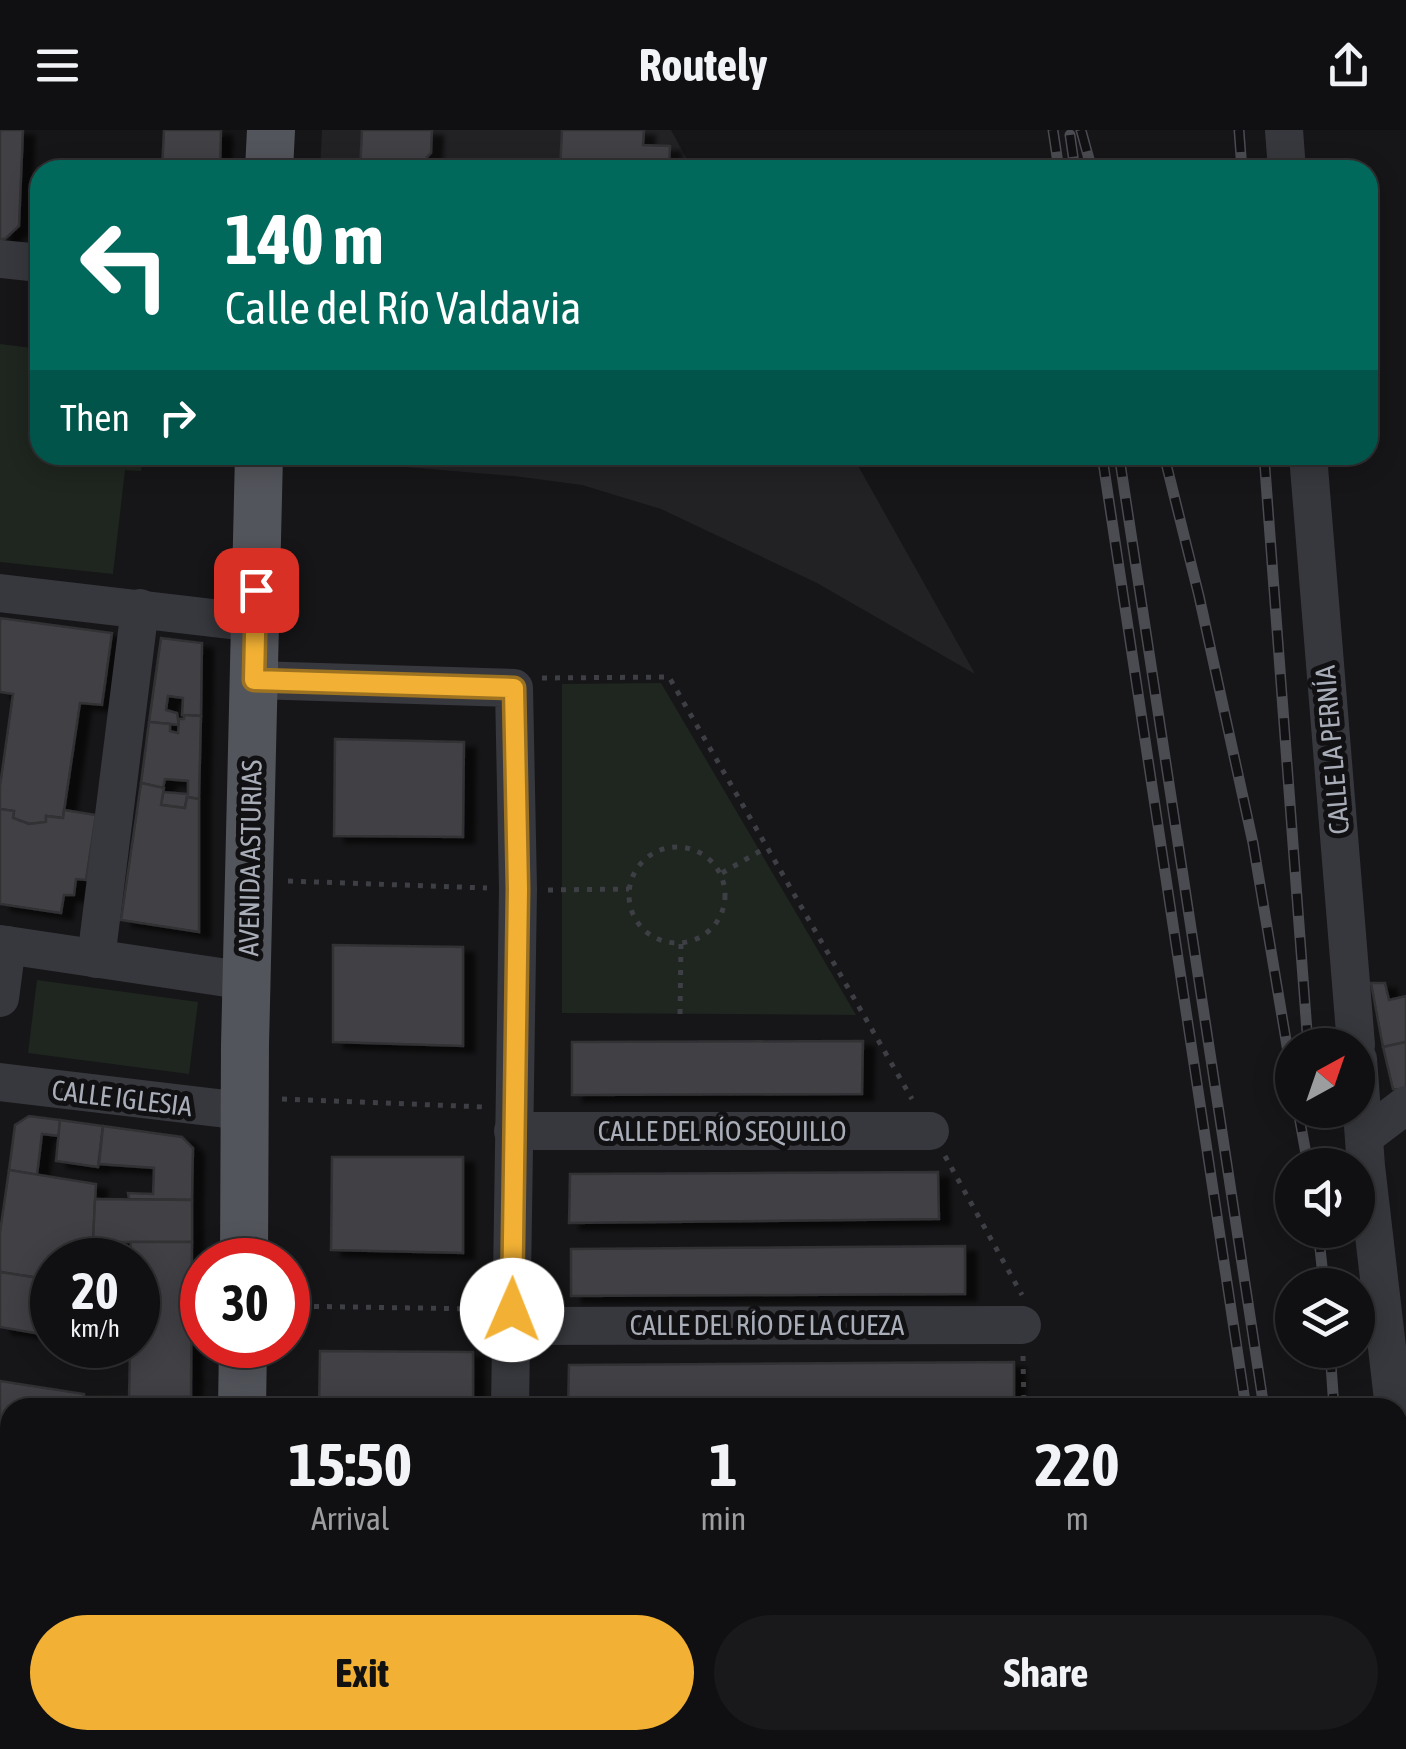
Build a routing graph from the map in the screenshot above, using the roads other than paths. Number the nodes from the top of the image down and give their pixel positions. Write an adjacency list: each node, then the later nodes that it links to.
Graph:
1 (271, 130): 3 (main road)
2 (1284, 130): 4 (street)
3 (270, 160)
4 (1286, 160)
5 (0, 259): 6 (street)
6 (30, 262)
7 (259, 465): 11 (main road, AVENIDA ASTURIAS)
8 (1309, 465): 17 (street, CALLE LA PERNÍA)
9 (0, 592): 10 (street)
10 (140, 608): 11 (street); 14 (street)
11 (255, 623): 12 (main road, AVENIDA ASTURIAS)
12 (254, 680): 15 (main road, AVENIDA ASTURIAS); 21 (street)
13 (3, 945): 14 (street); 16 (street)
14 (96, 959): 15 (street)
15 (247, 981): 19 (main road, AVENIDA ASTURIAS)
16 (0, 998)
17 (1355, 1028)
18 (0, 1082): 19 (street, CALLE IGLESIA)
19 (243, 1104): 25 (main road, AVENIDA ASTURIAS)
20 (1406, 1105): 24 (street)
21 (513, 1120): 23 (street, CALLE DEL RÍO SEQUILLO); 26 (street)
22 (1363, 1128): 24 (street)
23 (930, 1130)
24 (1364, 1137): 28 (street)
25 (244, 1238)
26 (512, 1318): 27 (street, CALLE DEL RÍO DE LA CUEZA); 31 (street)
27 (1022, 1325)
28 (1397, 1351): 32 (street)
29 (243, 1368): 30 (main road)
30 (242, 1398)
31 (510, 1398)
32 (1395, 1398)

